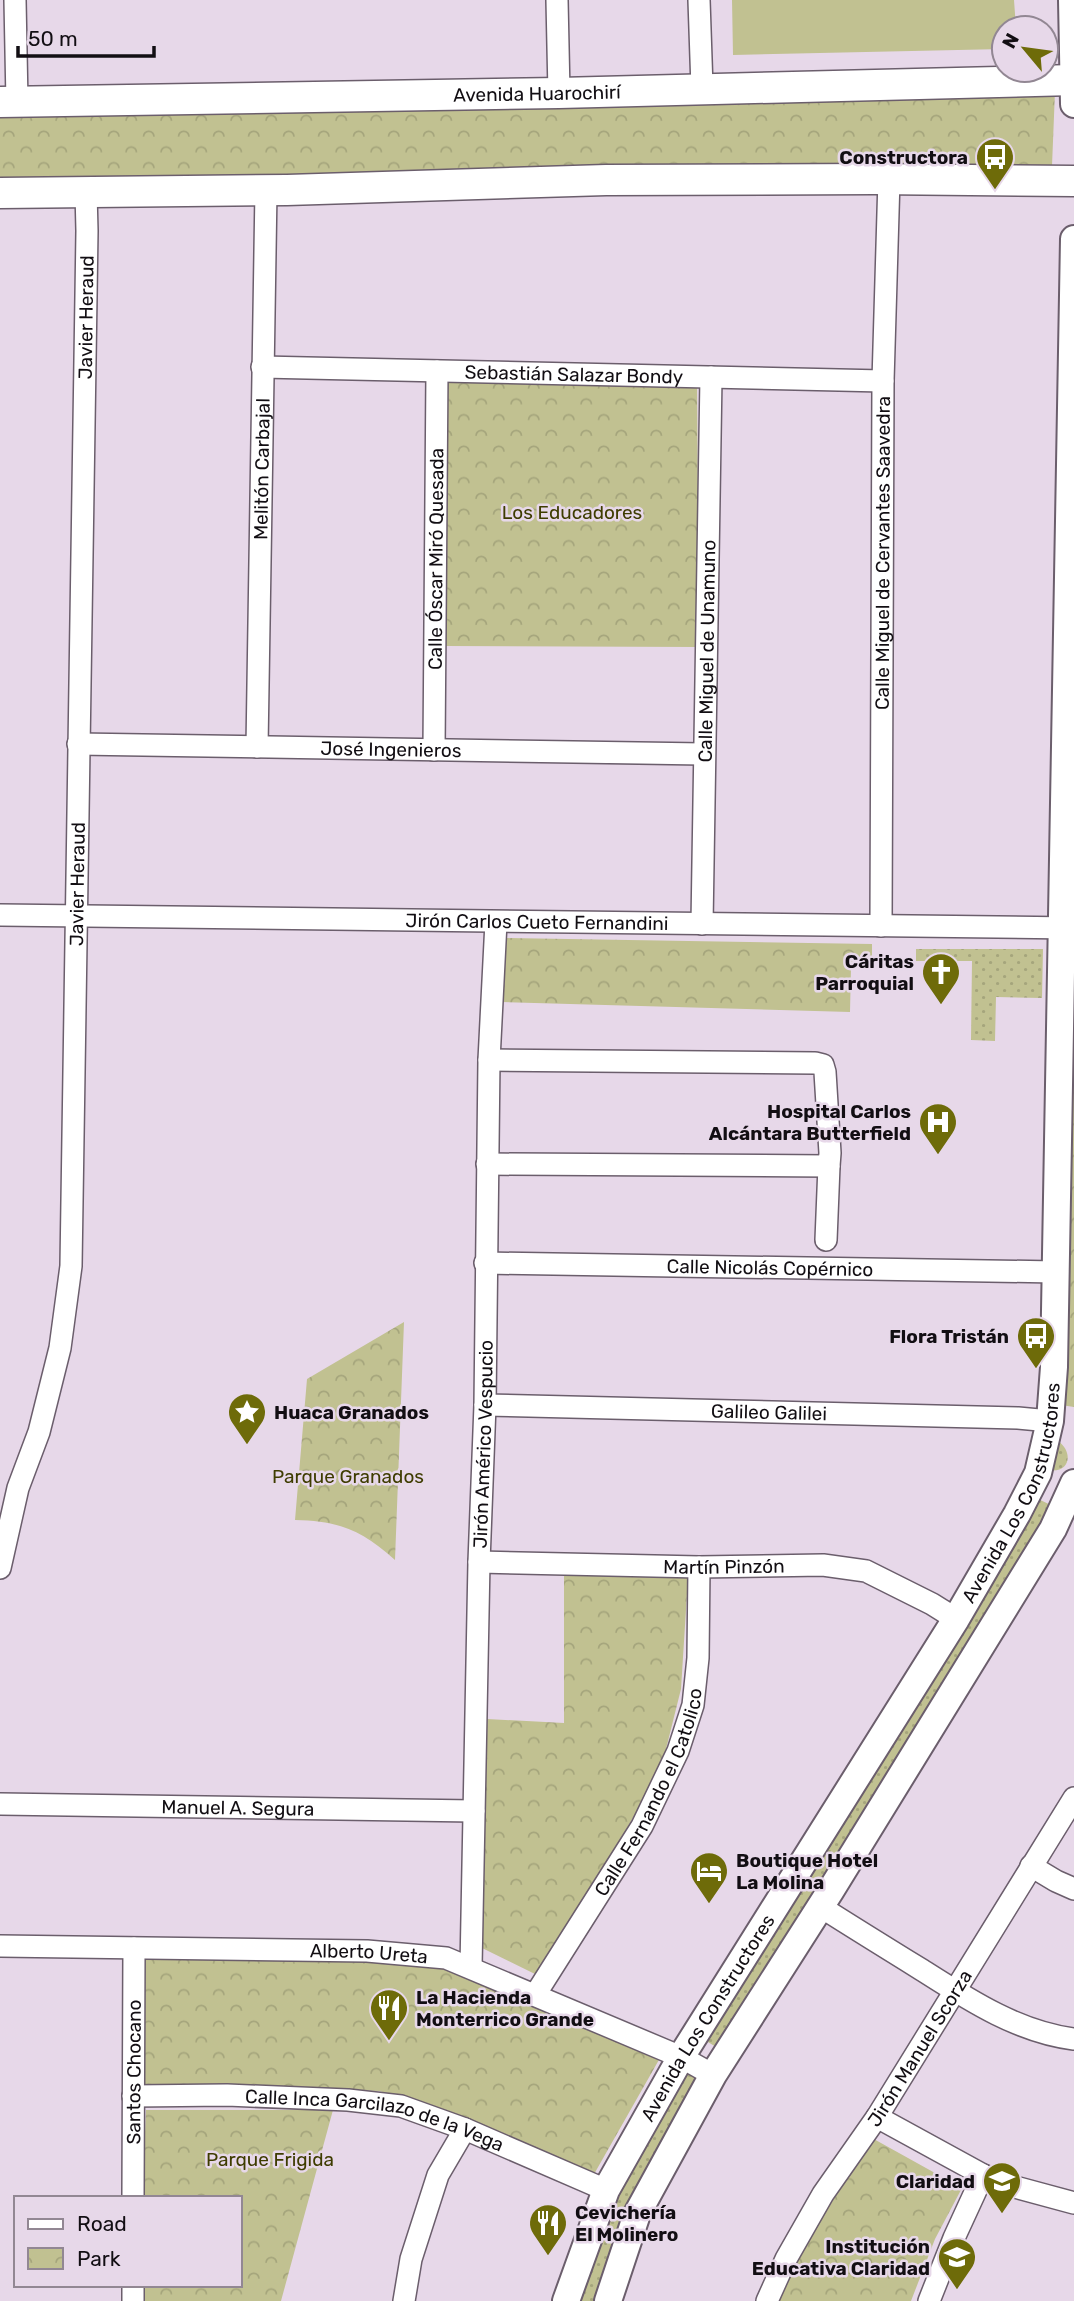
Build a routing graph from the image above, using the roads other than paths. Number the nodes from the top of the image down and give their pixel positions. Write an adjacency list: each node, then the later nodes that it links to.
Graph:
1 (15, 0): 8 (street)
2 (557, 0): 7 (street)
3 (699, 0): 6 (street)
4 (1072, 0): 5 (street)
5 (1074, 80): 6 (main road, Avenida Huarochirí); 9 (street)
6 (702, 88): 7 (main road, Avenida Huarochirí)
7 (559, 93): 8 (main road, Avenida Huarochirí)
8 (8, 102)
9 (1074, 104)
10 (889, 179): 11 (main road); 12 (main road); 19 (street, Calle Miguel de Cervantes Saavedra)
11 (1074, 181)
12 (265, 190): 13 (main road); 16 (street, Melitón Carbajal)
13 (86, 192): 14 (main road); 20 (street, Javier Heraud)
14 (0, 193)
15 (1074, 239): 29 (street, Avenida Los Constructores)
16 (262, 367): 17 (street, Sebastián Salazar Bondy); 21 (street, Melitón Carbajal)
17 (437, 370): 18 (street, Sebastián Salazar Bondy); 22 (street, Calle Óscar Miró Quesada)
18 (711, 377): 19 (street, Sebastián Salazar Bondy); 23 (street, Calle Miguel de Unamuno)
19 (883, 380): 28 (street, Calle Miguel de Cervantes Saavedra)
20 (78, 744): 21 (street, José Ingenieros); 25 (street, Javier Heraud)
21 (257, 747): 22 (street, José Ingenieros)
22 (434, 750): 23 (street, José Ingenieros)
23 (703, 754): 27 (street, Calle Miguel de Unamuno)
24 (0, 915): 25 (street, Jirón Carlos Cueto Fernandini)
25 (76, 917): 26 (street, Jirón Carlos Cueto Fernandini); 40 (street, Javier Heraud)
26 (496, 922): 27 (street, Jirón Carlos Cueto Fernandini); 30 (street, Jirón Américo Vespucio)
27 (702, 924): 28 (street, Jirón Carlos Cueto Fernandini)
28 (881, 926): 29 (street, Jirón Carlos Cueto Fernandini)
29 (1068, 928): 35 (street, Avenida Los Constructores)
30 (489, 1060): 31 (street, Jirón Américo Vespucio); 32 (street)
31 (488, 1164): 32 (street); 34 (street, Jirón Américo Vespucio)
32 (829, 1167): 33 (street)
33 (826, 1240)
34 (485, 1263): 35 (street, Calle Nicolás Copérnico); 36 (street, Jirón Américo Vespucio)
35 (1056, 1272): 37 (street, Avenida Los Constructores)
36 (485, 1405): 37 (street, Galileo Galilei); 41 (street, Jirón Américo Vespucio)
37 (1062, 1424): 38 (street, Avenida Los Constructores)
38 (1038, 1473): 39 (street); 44 (street, Avenida Los Constructores)
39 (1074, 1483): 50 (street, Avenida Los Constructores)
40 (9, 1486): 43 (street, Javier Heraud)
41 (479, 1562): 42 (street, Martín Pinzón); 47 (street, Jirón Américo Vespucio)
42 (699, 1567): 44 (street, Martín Pinzón); 55 (street, Calle Fernando el Catolico)
43 (0, 1568)
44 (956, 1619): 57 (street, Avenida Los Constructores)
45 (1074, 1798): 48 (street, Jirón Manuel Scorza)
46 (0, 1804): 47 (street, Manuel A. Segura)
47 (474, 1811): 53 (street, Jirón Américo Vespucio)
48 (1031, 1866): 49 (street); 54 (street, Jirón Manuel Scorza)
49 (1074, 1889)
50 (821, 1907): 54 (street); 58 (street, Avenida Los Constructores)
51 (0, 1946): 52 (street, Alberto Ureta)
52 (134, 1948): 53 (street, Alberto Ureta); 59 (street, Santos Chocano)
53 (471, 1967): 55 (street, Alberto Ureta)
54 (954, 1990): 56 (street); 60 (street, Jirón Manuel Scorza)
55 (535, 1995): 57 (street, Alberto Ureta)
56 (1074, 2039)
57 (681, 2057): 58 (street, Alberto Ureta); 63 (street, Avenida Los Constructores)
58 (713, 2074): 68 (street, Avenida Los Constructores)
59 (133, 2095): 61 (street, Calle Inca Garcilazo de la Vega); 64 (street, Santos Chocano)
60 (877, 2117): 62 (street); 69 (street, Jirón Manuel Scorza)
61 (465, 2129): 63 (street, Calle Inca Garcilazo de la Vega); 66 (street)
62 (983, 2175): 65 (street); 70 (street)
63 (606, 2190): 67 (street, Avenida Los Constructores)
64 (133, 2196)
65 (1074, 2203)
66 (404, 2301)
67 (566, 2301)
68 (608, 2301)
69 (767, 2301)
70 (929, 2301)

